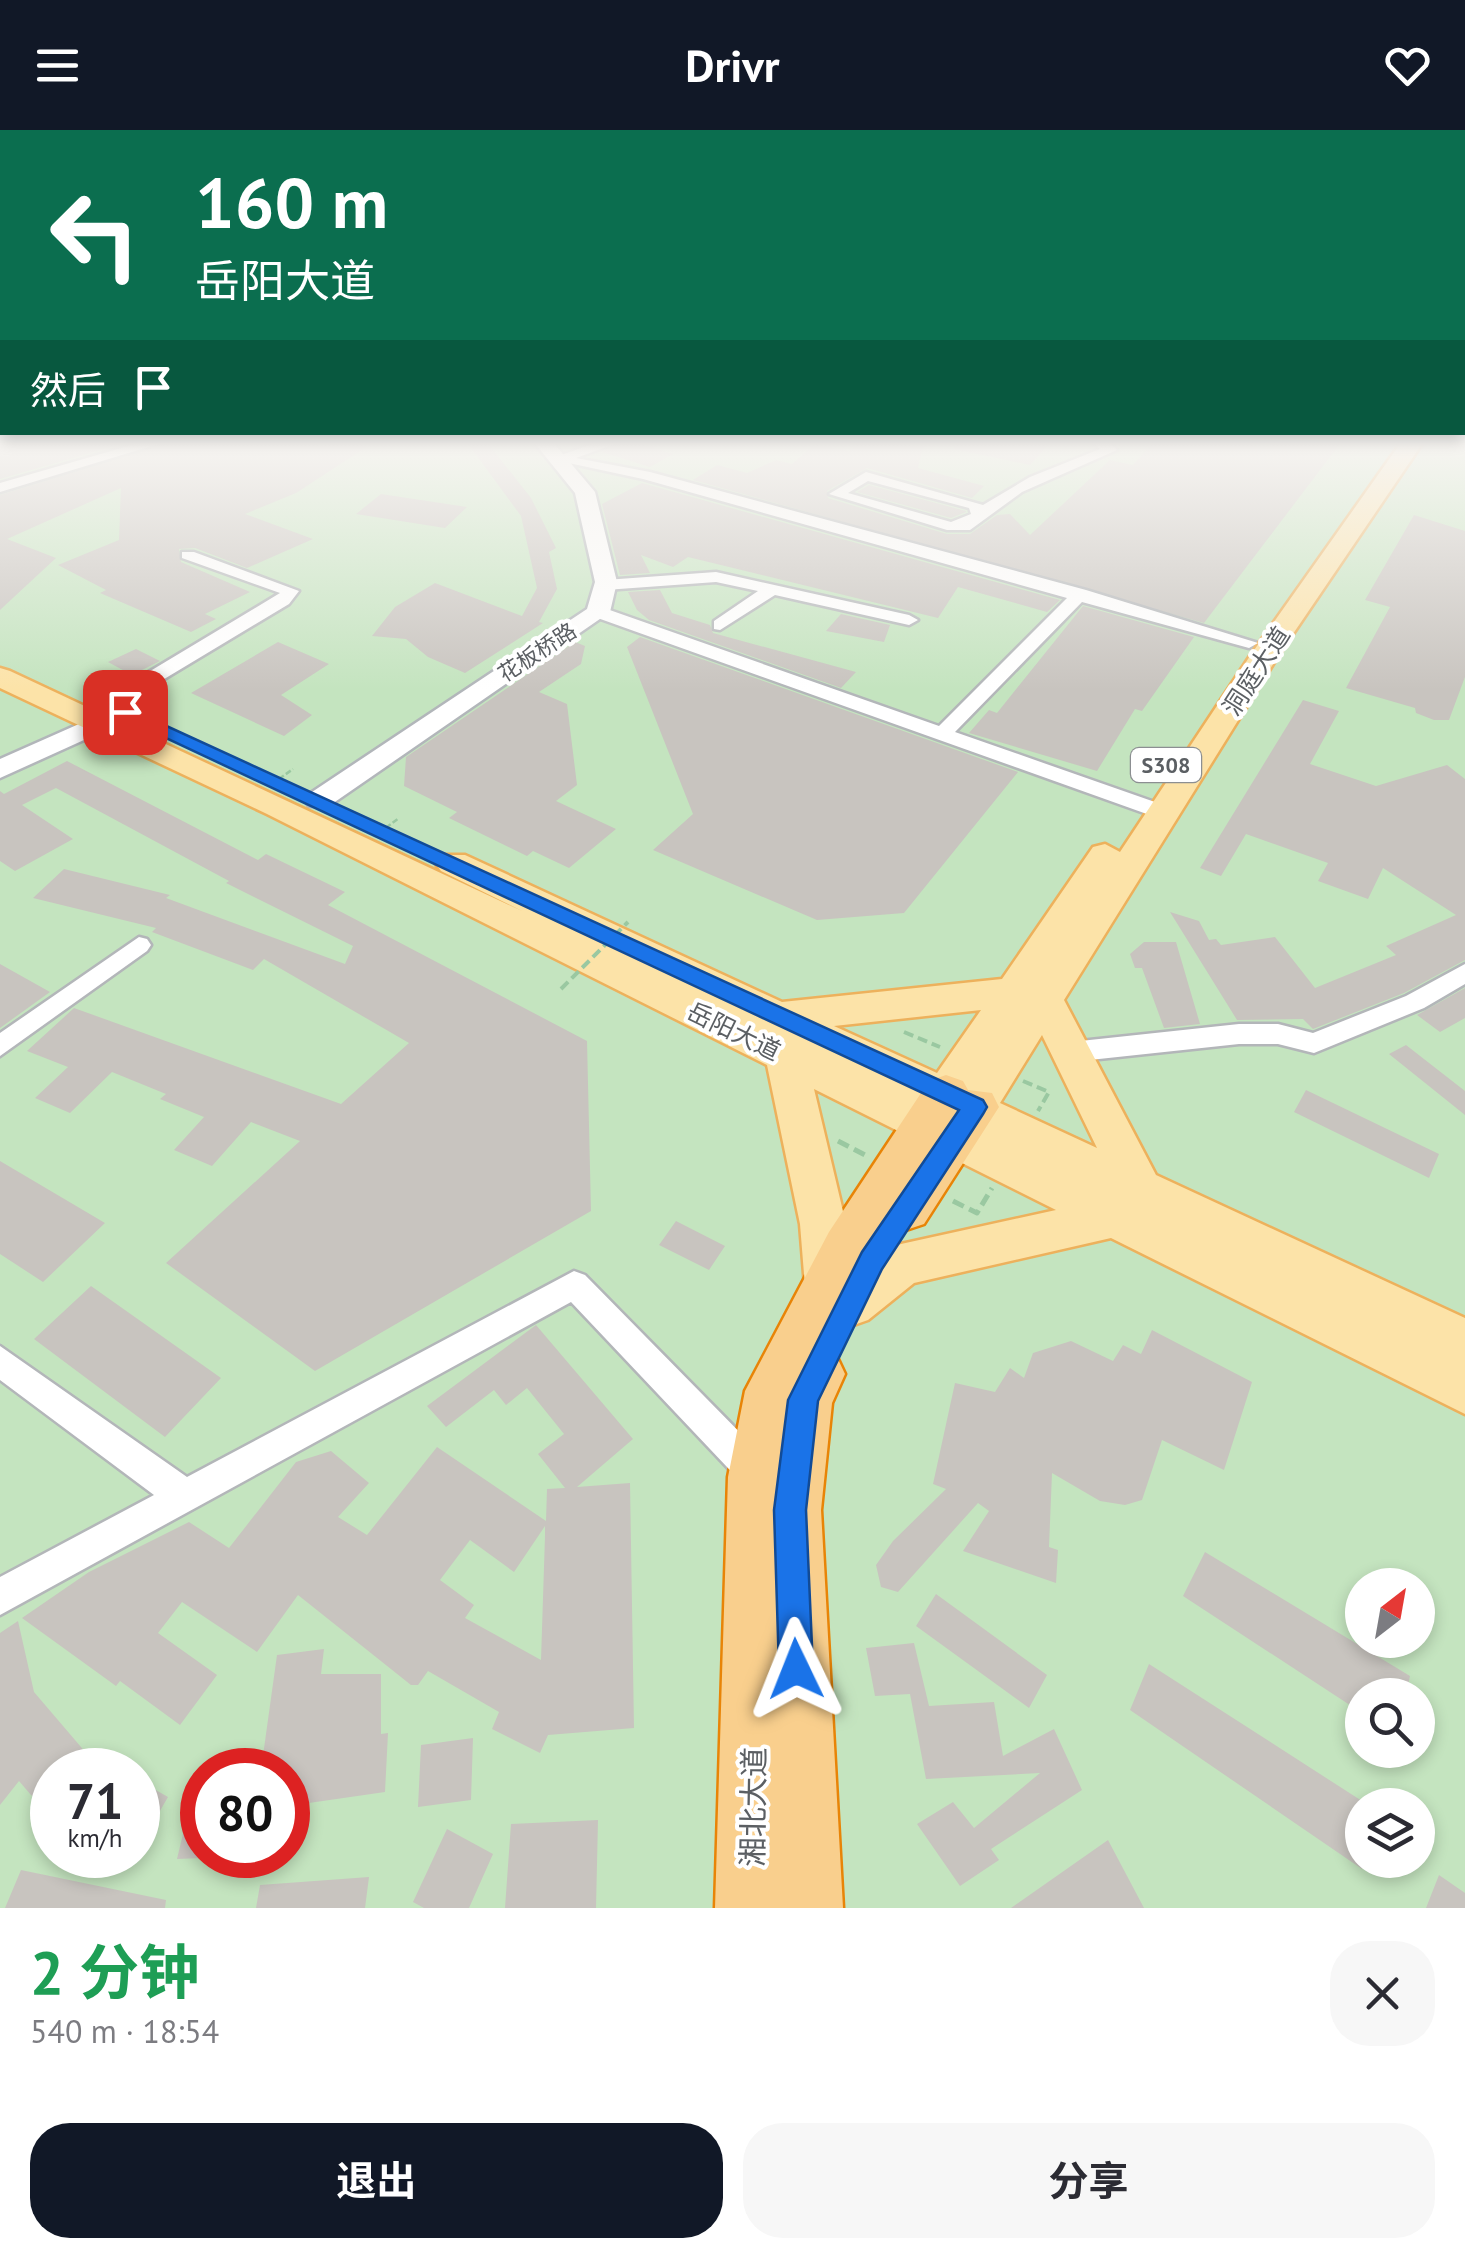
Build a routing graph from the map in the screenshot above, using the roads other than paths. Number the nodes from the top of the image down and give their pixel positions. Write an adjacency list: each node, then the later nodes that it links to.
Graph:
1 (575, 524): 21 (street, 花板桥路)
2 (592, 524): 9 (street, 花板桥路)
3 (829, 524): 8 (street)
4 (971, 524): 8 (street)
5 (1334, 524): 15 (main road, 洞庭大道 / S308)
6 (1355, 524): 22 (main road, 洞庭大道 / S308)
7 (188, 555): 18 (street)
8 (943, 555): 11 (street)
9 (605, 585): 10 (street); 12 (street, 花板桥路)
10 (771, 590): 13 (street); 14 (street)
11 (1080, 594): 15 (street); 19 (street)
12 (598, 612): 19 (street); 21 (street, 花板桥路)
13 (909, 620)
14 (720, 625)
15 (1249, 643): 22 (main road, 洞庭大道 / S308)
16 (0, 654): 18 (main road, 岳阳大道)
17 (0, 678): 18 (main road, 岳阳大道)
18 (103, 714): 20 (street); 21 (main road, 岳阳大道); 26 (main road, 岳阳大道)
19 (942, 734): 22 (street)
20 (0, 770)
21 (311, 795): 26 (main road, 岳阳大道)
22 (1152, 808): 25 (main road, 洞庭大道 / S308)
23 (139, 945): 27 (street)
24 (1465, 974): 28 (street)
25 (1028, 995): 26 (main road); 28 (main road); 29 (main road, 洞庭大道 / S308)
26 (780, 1037): 29 (main road, 岳阳大道); 31 (main road)
27 (0, 1046)
28 (1071, 1052): 30 (main road)
29 (950, 1115): 30 (main road, 岳阳大道); 31 (highway, 湘北大道 / S308)
30 (1126, 1204): 31 (main road); 32 (main road, 岳阳大道); 34 (main road, 岳阳大道)
31 (840, 1295): 35 (highway, 湘北大道 / S308); 39 (highway, 湘北大道 / S308)
32 (1465, 1343)
33 (0, 1361): 36 (street)
34 (1465, 1389)
35 (760, 1477): 36 (street); 38 (highway, 湘北大道 / S308)
36 (185, 1497): 37 (street)
37 (0, 1597)
38 (753, 1908)
39 (806, 1908)

